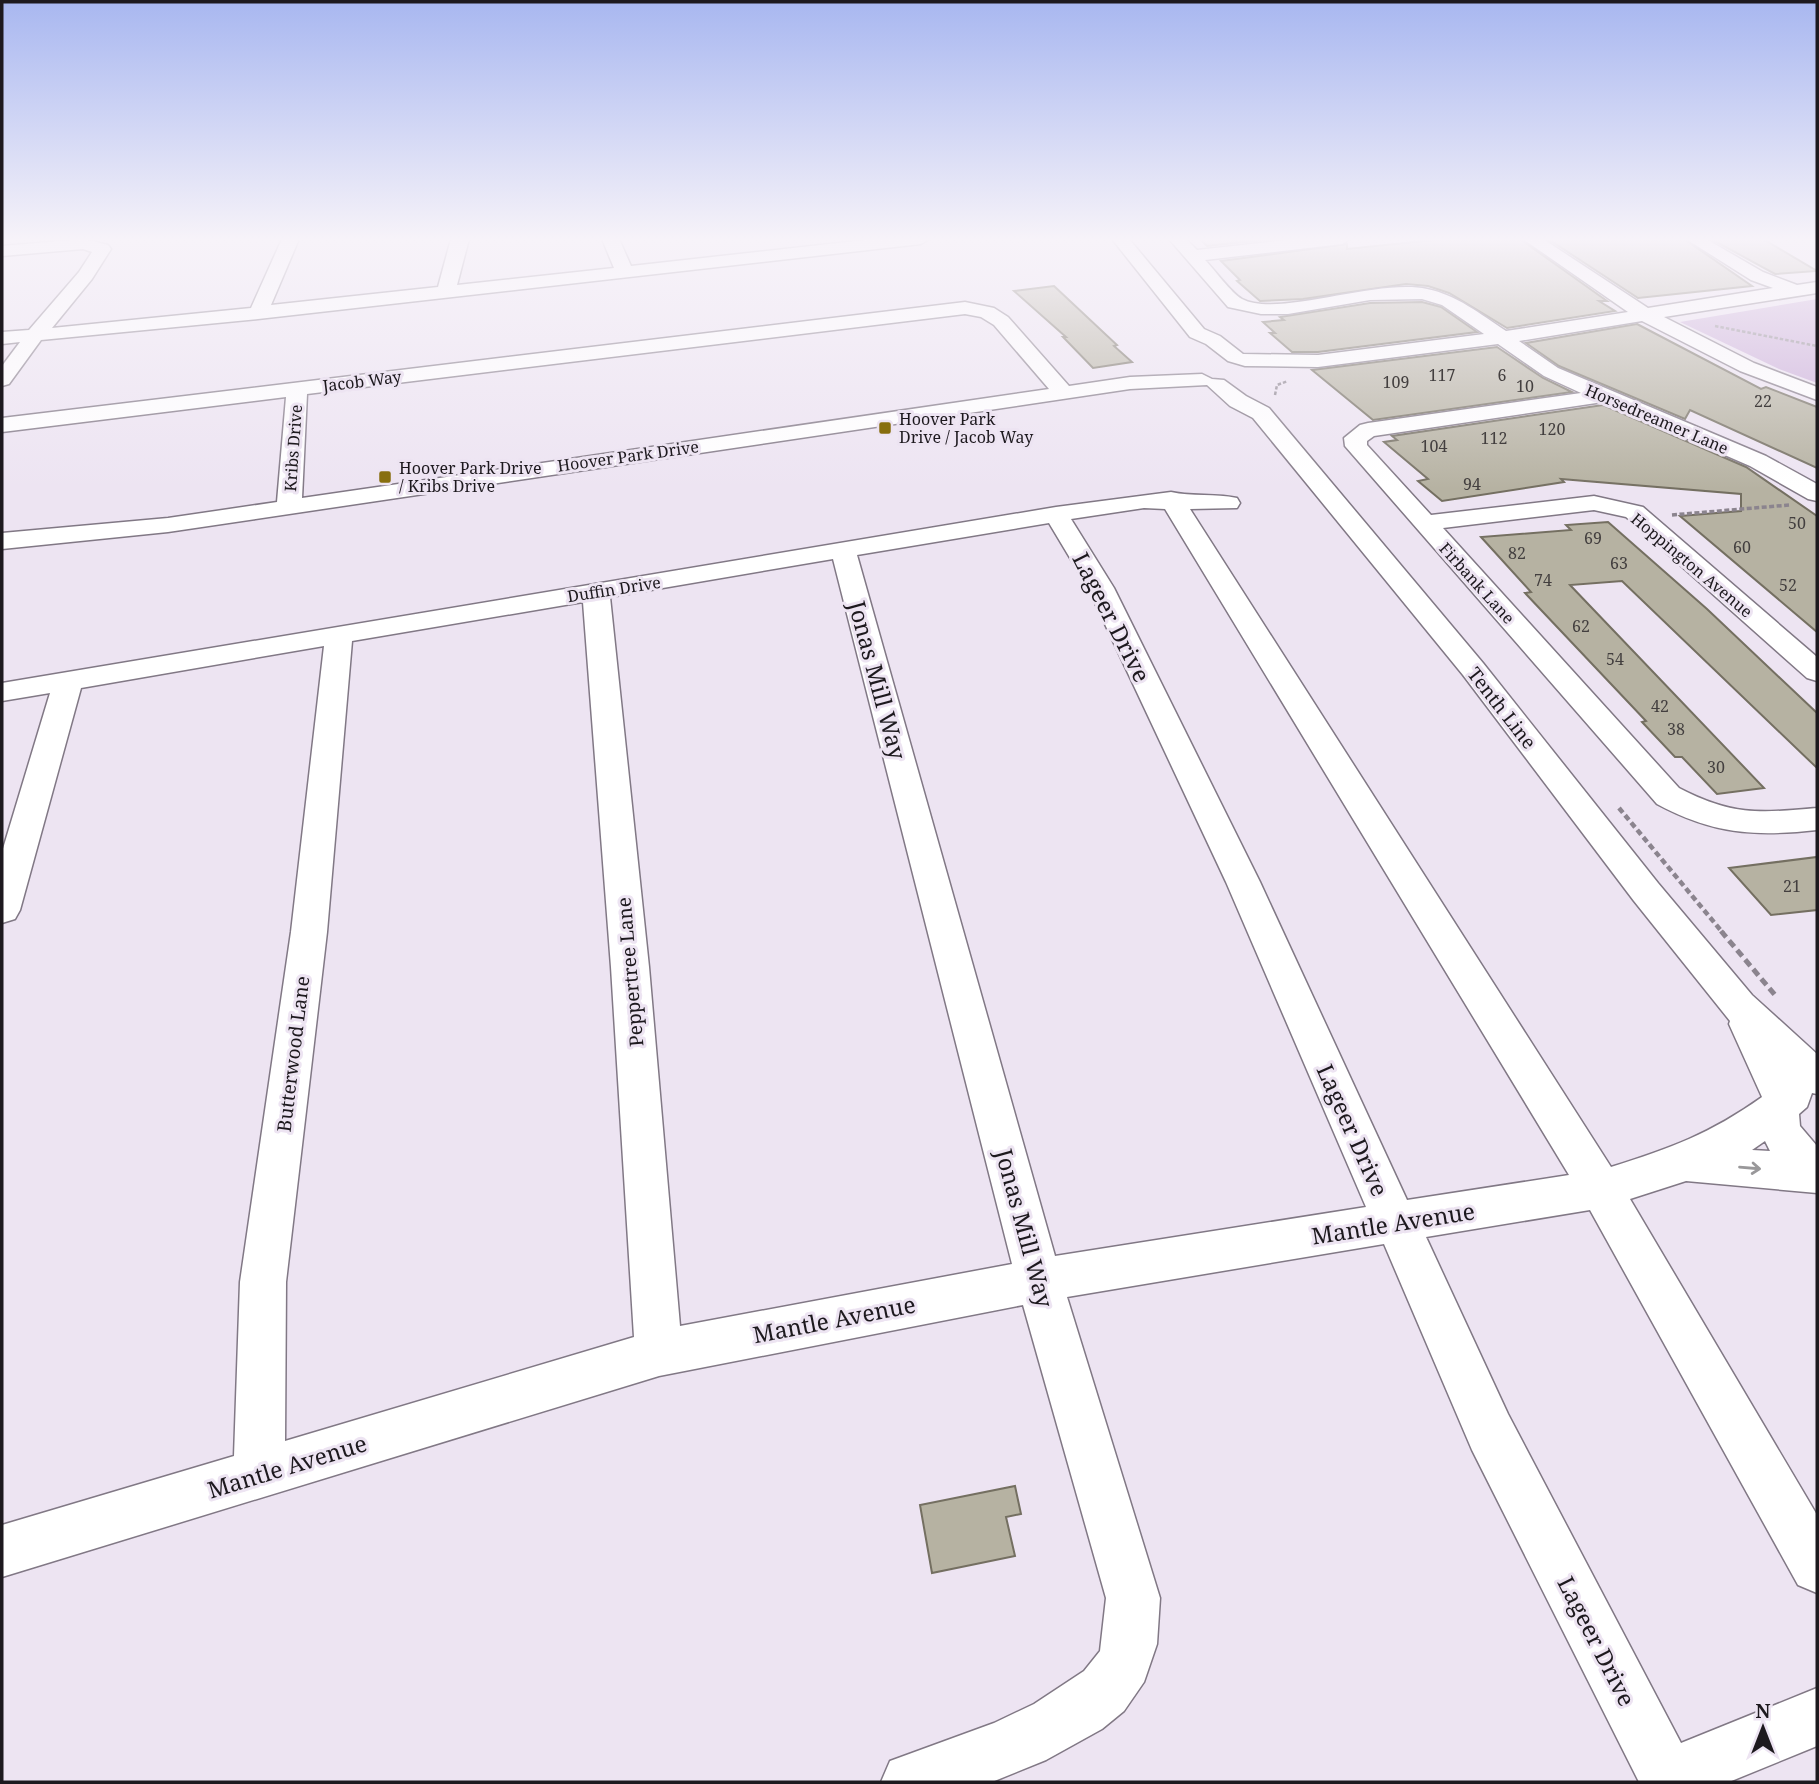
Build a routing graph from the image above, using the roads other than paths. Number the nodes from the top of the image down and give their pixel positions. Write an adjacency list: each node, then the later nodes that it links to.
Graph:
1 (46, 322): 10 (street)
2 (160, 322): 10 (street)
3 (849, 322): 16 (street, Jacob Way)
4 (1002, 322): 17 (street, Jacob Way)
5 (1188, 322): 9 (street)
6 (1479, 322): 12 (street, Horsedreamer Lane)
7 (1606, 322): 12 (street)
8 (1659, 322): 18 (street)
9 (1197, 333): 13 (street); 14 (street)
10 (36, 334): 11 (street); 15 (street)
11 (2, 338)
12 (1501, 338): 13 (street); 19 (street, Horsedreamer Lane)
13 (1248, 368): 14 (street); 14 (street); 21 (street, Tenth Line)
14 (1203, 370): 17 (street, Hoover Park Drive); 21 (street, Tenth Line)
15 (2, 380)
16 (297, 390): 22 (street, Jacob Way); 26 (street, Kribs Drive)
17 (1063, 393): 26 (street, Hoover Park Drive)
18 (1817, 394)
19 (1601, 396): 23 (street, Horsedreamer Lane); 28 (street, Firbank Lane)
20 (2, 402): 22 (street)
21 (1261, 414): 38 (street, Tenth Line)
22 (4, 424)
23 (1817, 495)
24 (1171, 499): 25 (street, Duffin Drive); 27 (street, Duffin Drive); 41 (street)
25 (1228, 503)
26 (289, 506): 29 (street, Hoover Park Drive)
27 (1056, 514): 30 (street, Duffin Drive); 42 (street, Lageer Drive)
28 (1423, 523): 33 (street, Hoppington Avenue); 36 (street, Firbank Lane)
29 (2, 541)
30 (843, 550): 31 (street, Duffin Drive); 43 (street, Jonas Mill Way)
31 (596, 592): 32 (street, Duffin Drive); 44 (street, Peppertree Lane)
32 (339, 634): 34 (street, Duffin Drive); 45 (street, Butterwood Lane)
33 (1817, 673)
34 (68, 681): 35 (street, Duffin Drive); 37 (street)
35 (2, 692)
36 (1817, 819)
37 (2, 911)
38 (1800, 1094): 39 (street, Mantle Avenue); 40 (street, Tenth Line)
39 (1684, 1163): 40 (street, Mantle Avenue, one-way to 40); 41 (street, Mantle Avenue)
40 (1817, 1172)
41 (1601, 1189): 42 (street, Mantle Avenue); 47 (street)
42 (1396, 1223): 43 (street, Mantle Avenue); 49 (street, Lageer Drive)
43 (1039, 1280): 44 (street, Mantle Avenue); 50 (street, Jonas Mill Way)
44 (659, 1353): 45 (street, Mantle Avenue)
45 (259, 1475): 46 (street, Mantle Avenue)
46 (2, 1551)
47 (1817, 1566)
48 (1817, 1717): 49 (street)
49 (1669, 1780)
50 (911, 1782)

